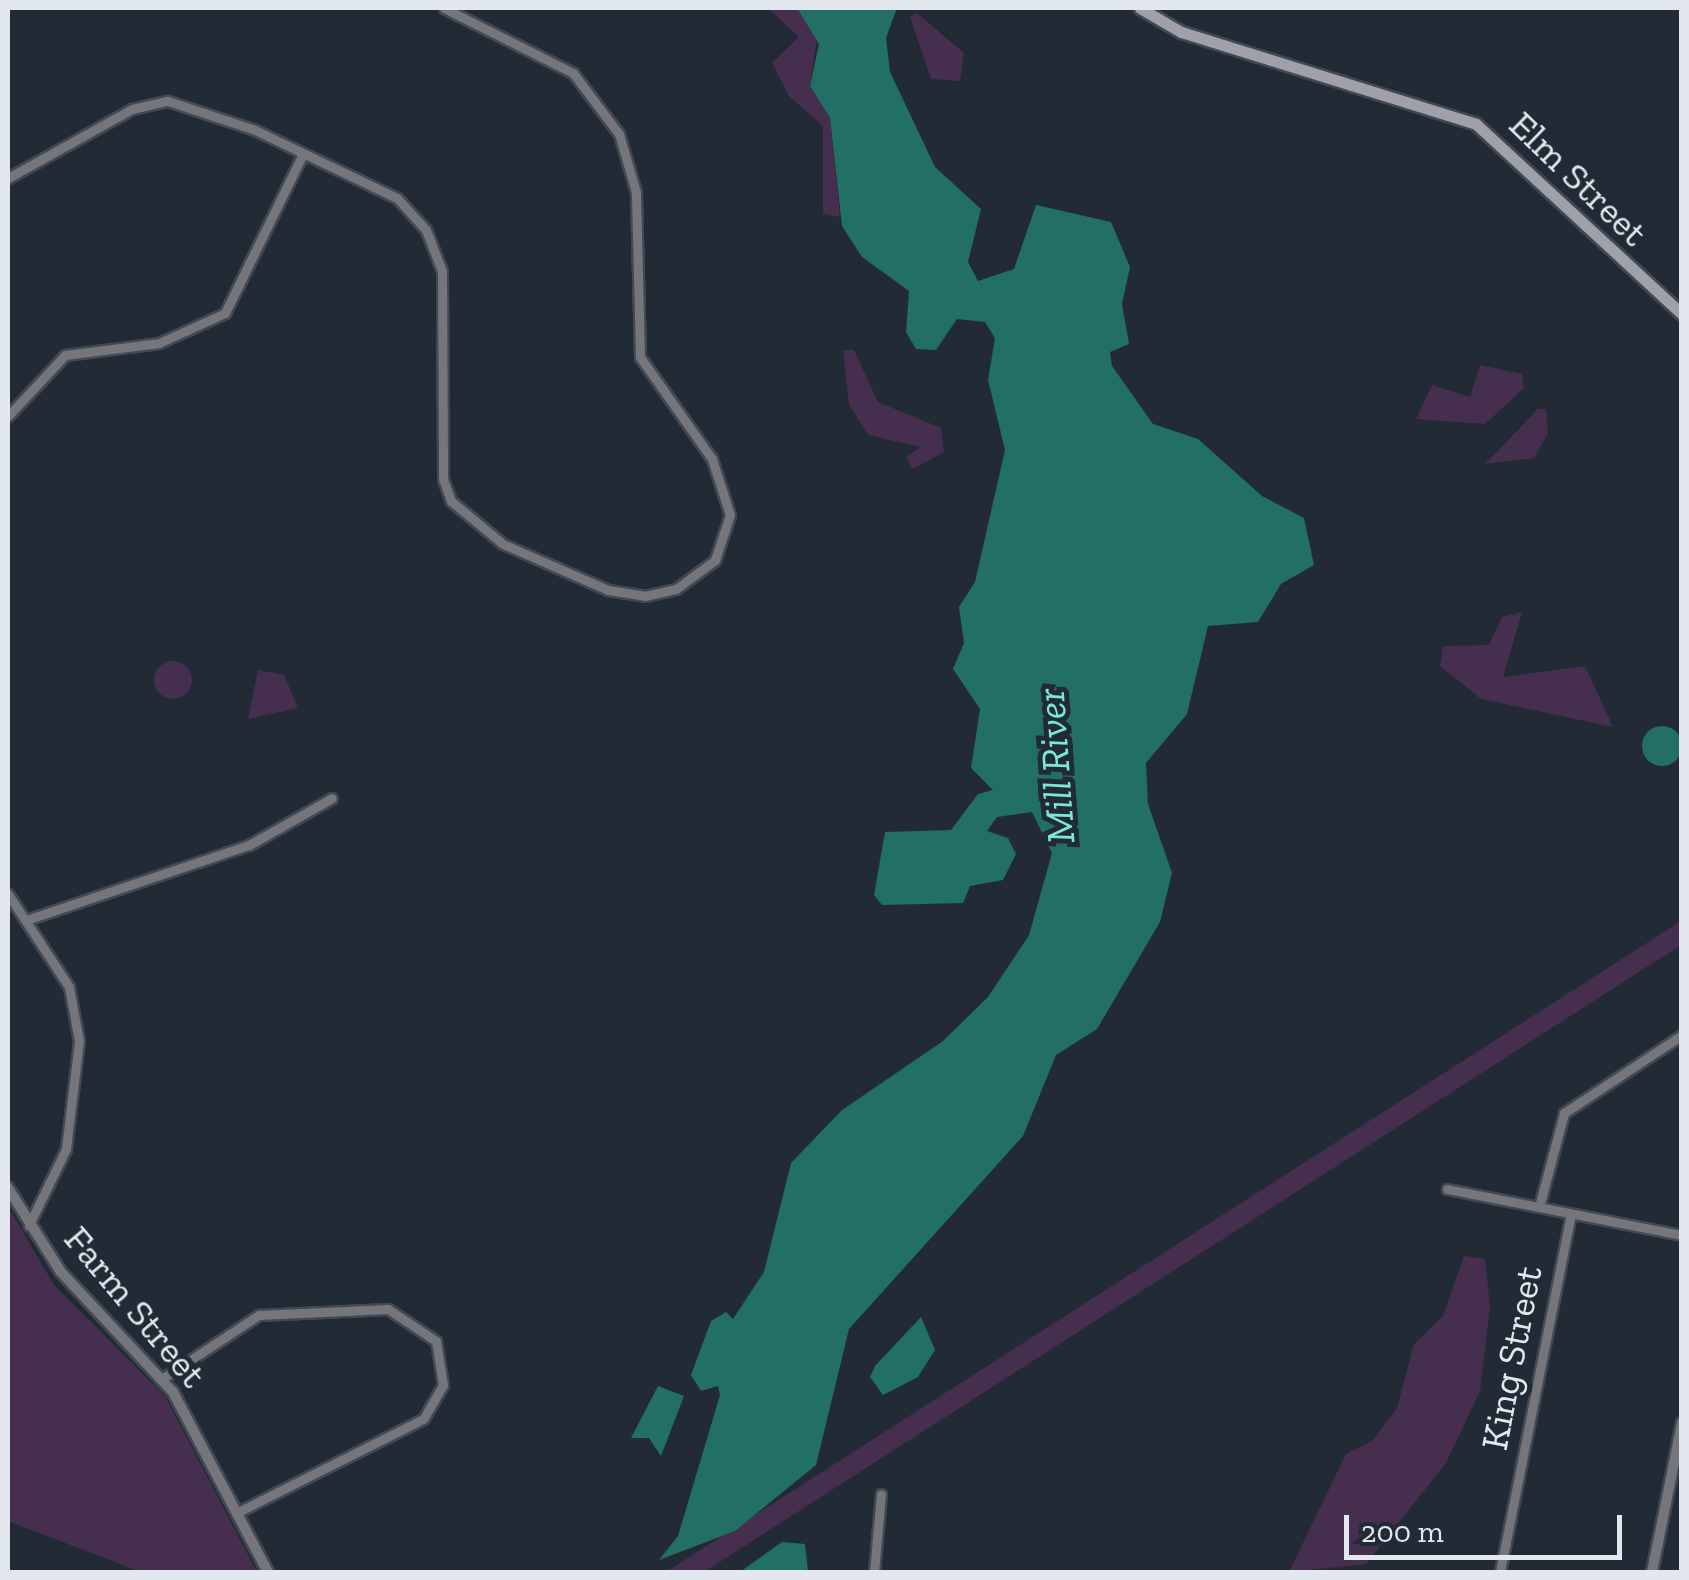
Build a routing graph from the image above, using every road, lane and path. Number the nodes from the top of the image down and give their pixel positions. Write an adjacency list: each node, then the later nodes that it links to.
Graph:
1 (444, 8): 3 (street)
2 (1140, 8): 5 (main road, Elm Street)
3 (303, 154): 4 (street); 6 (street)
4 (8, 178)
5 (1682, 314)
6 (8, 416)
7 (332, 798): 9 (street)
8 (8, 894): 9 (street)
9 (29, 919): 15 (street)
10 (1682, 1035): 13 (street)
11 (8, 1188): 15 (street, Farm Street)
12 (1447, 1189): 13 (street)
13 (1540, 1207): 14 (street)
14 (1571, 1214): 16 (street); 24 (street, King Street)
15 (29, 1225): 17 (street, Farm Street)
16 (1682, 1235)
17 (163, 1378): 21 (street, Farm Street); 21 (street)
18 (1682, 1423): 19 (street)
19 (1676, 1486): 25 (street)
20 (881, 1494): 23 (street)
21 (238, 1512): 22 (street, Farm Street)
22 (268, 1572)
23 (874, 1572)
24 (1500, 1572)
25 (1652, 1572)

